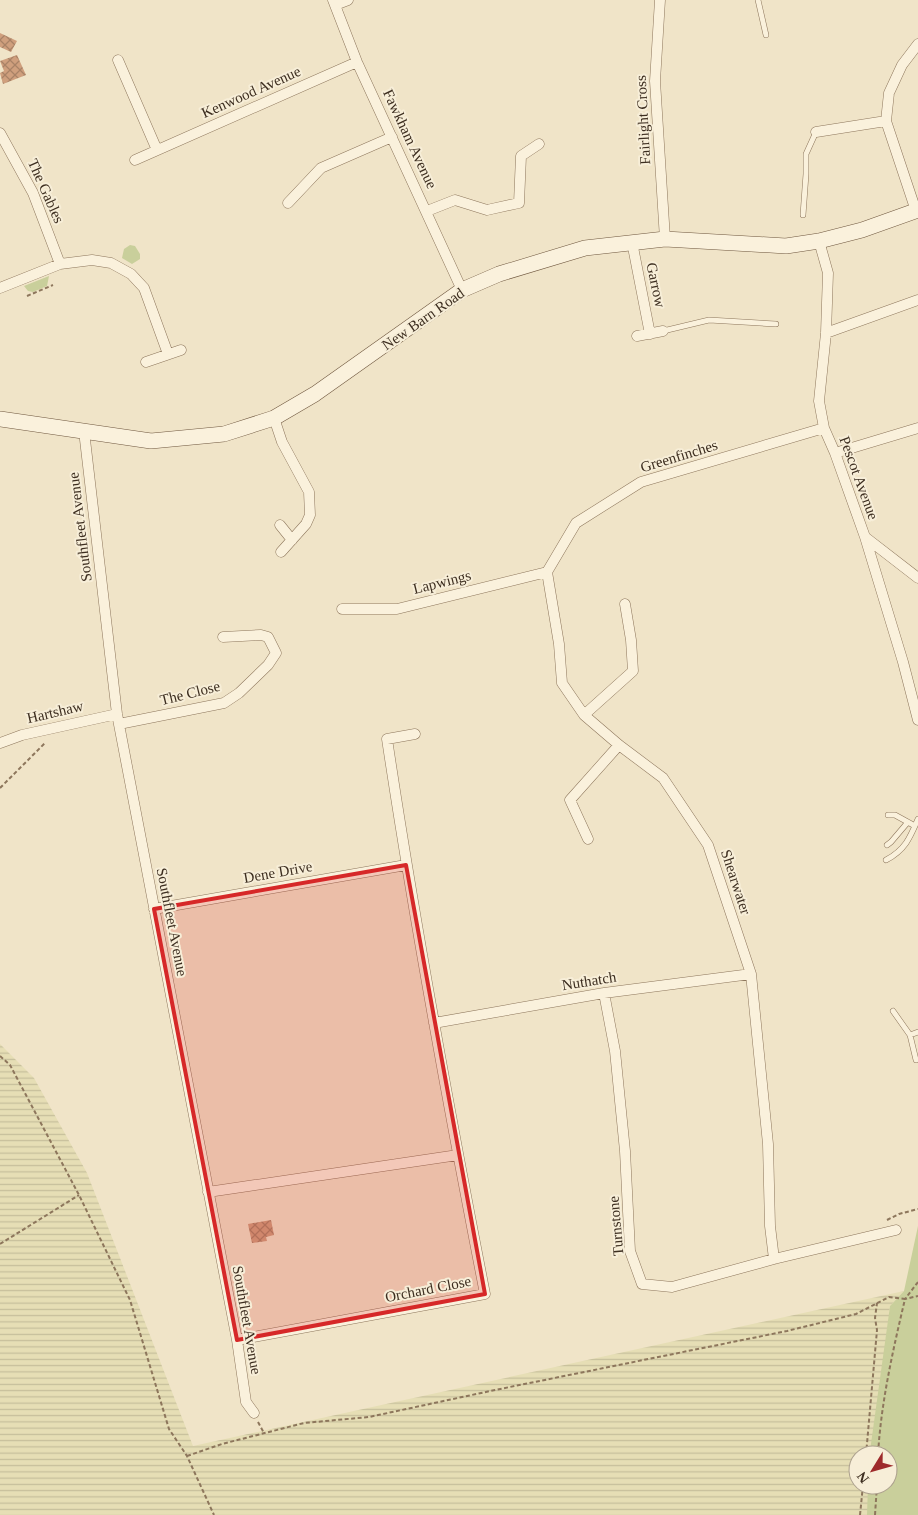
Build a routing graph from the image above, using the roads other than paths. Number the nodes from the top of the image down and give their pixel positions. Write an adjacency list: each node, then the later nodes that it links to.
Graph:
1 (348, 0): 4 (street)
2 (660, 0): 20 (street, Fairlight Cross)
3 (758, 0): 5 (lane)
4 (334, 3): 8 (street, Fawkham Avenue)
5 (766, 35)
6 (918, 44): 9 (street)
7 (118, 60): 14 (street)
8 (357, 62): 12 (street, Fawkham Avenue); 14 (street, Kenwood Avenue)
9 (886, 121): 10 (street); 17 (street)
10 (816, 132): 19 (lane)
11 (0, 133): 23 (street, The Gables)
12 (392, 137): 16 (street); 18 (street, Fawkham Avenue)
13 (539, 144): 18 (street)
14 (156, 150): 15 (street, Kenwood Avenue)
15 (135, 160)
16 (288, 203)
17 (917, 210): 22 (street, New Barn Road)
18 (427, 211): 25 (street, Fawkham Avenue)
19 (803, 215)
20 (665, 239): 21 (street, New Barn Road); 22 (street, New Barn Road)
21 (632, 242): 25 (street, New Barn Road); 30 (street, Garrow)
22 (819, 242): 29 (street, Pescot Avenue)
23 (60, 264): 24 (street); 33 (street)
24 (0, 288)
25 (462, 290): 35 (street, New Barn Road)
26 (918, 300): 29 (street)
27 (776, 324): 28 (lane)
28 (663, 330): 30 (street)
29 (826, 333): 37 (street, Pescot Avenue)
30 (650, 334): 31 (street)
31 (637, 336)
32 (181, 350): 33 (street)
33 (168, 354): 34 (street)
34 (146, 362)
35 (274, 418): 39 (street, New Barn Road); 43 (street)
36 (0, 420): 39 (street, New Barn Road)
37 (824, 428): 40 (street, Pescot Avenue); 45 (street, Greenfinches)
38 (918, 428): 40 (street)
39 (84, 431): 50 (street, Southfleet Avenue)
40 (835, 453): 42 (street, Pescot Avenue)
41 (280, 525): 43 (street)
42 (865, 537): 46 (street); 52 (street, Pescot Avenue)
43 (292, 540): 44 (street)
44 (281, 552)
45 (547, 572): 48 (street, Lapwings); 51 (street, Shearwater)
46 (918, 578)
47 (625, 604): 51 (street)
48 (342, 610)
49 (223, 637): 53 (street, The Close)
50 (117, 714): 53 (street, Southfleet Avenue); 55 (street, Hartshaw)
51 (584, 715): 56 (street, Shearwater)
52 (918, 720)
53 (119, 724): 65 (street, Southfleet Avenue)
54 (415, 734): 64 (street)
55 (0, 744)
56 (619, 744): 61 (street); 66 (street, Shearwater)
57 (888, 815): 59 (lane)
58 (918, 819): 60 (lane)
59 (908, 822): 60 (lane); 62 (lane)
60 (915, 826): 63 (lane)
61 (588, 839)
62 (887, 845)
63 (886, 860)
64 (406, 865): 65 (street, Dene Drive); 69 (street)
65 (154, 909): 74 (street, Southfleet Avenue)
66 (750, 974): 67 (street, Nuthatch); 76 (street, Shearwater)
67 (604, 993): 69 (street, Nuthatch); 76 (street, Turnstone)
68 (893, 1011): 71 (lane)
69 (434, 1023): 73 (street, Orchard Close)
70 (918, 1032): 71 (lane)
71 (910, 1035): 72 (lane)
72 (916, 1060)
73 (458, 1155): 74 (street); 77 (street, Orchard Close)
74 (208, 1192): 77 (street, Southfleet Avenue)
75 (896, 1230): 76 (street, Turnstone)
76 (774, 1259)
77 (237, 1340): 78 (street, Southfleet Avenue)
78 (254, 1413)

